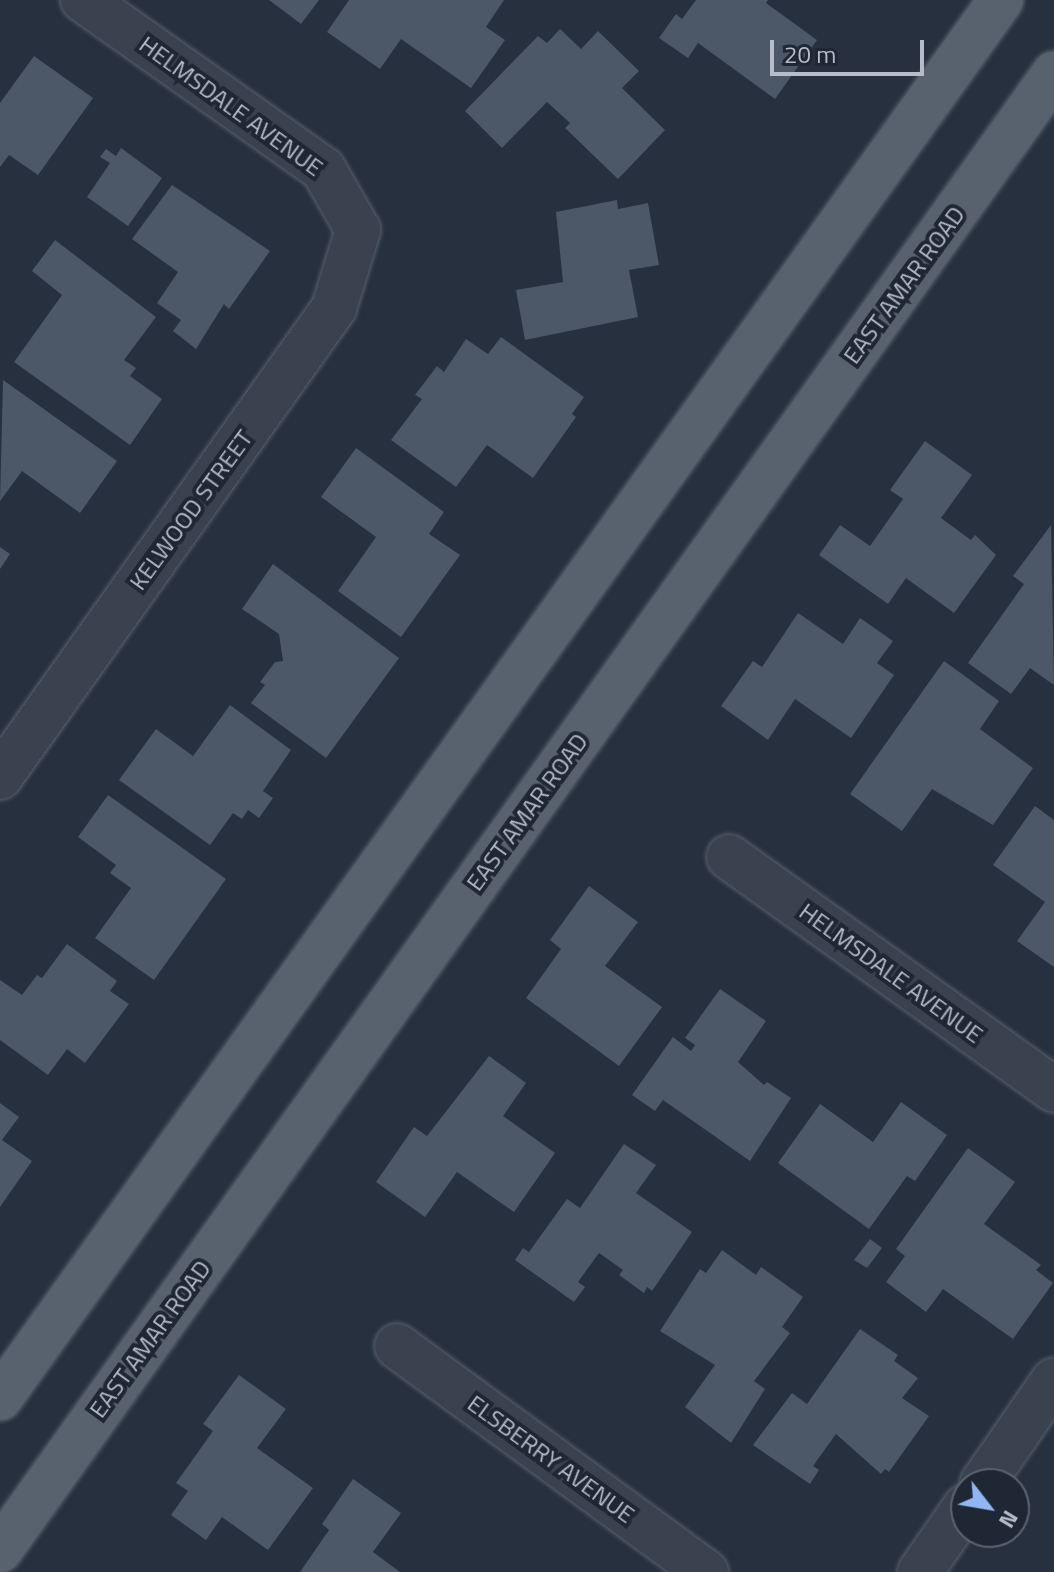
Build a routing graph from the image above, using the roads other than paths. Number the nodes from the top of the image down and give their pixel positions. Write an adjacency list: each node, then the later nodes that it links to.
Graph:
1 (83, 0): 4 (street, HELMSDALE AVENUE)
2 (1001, 0): 10 (main road)
3 (1054, 74): 13 (main road, EAST AMAR ROAD)
4 (358, 230): 5 (street, KELWOOD STREET)
5 (0, 777)
6 (729, 857): 7 (street, HELMSDALE AVENUE)
7 (1054, 1090)
8 (397, 1346): 16 (street, ELSBERRY AVENUE)
9 (1054, 1380): 11 (street)
10 (0, 1398)
11 (993, 1468)
12 (950, 1529): 17 (street)
13 (0, 1550)
14 (0, 1567): 15 (main road)
15 (7, 1572)
16 (706, 1572)
17 (920, 1572)

